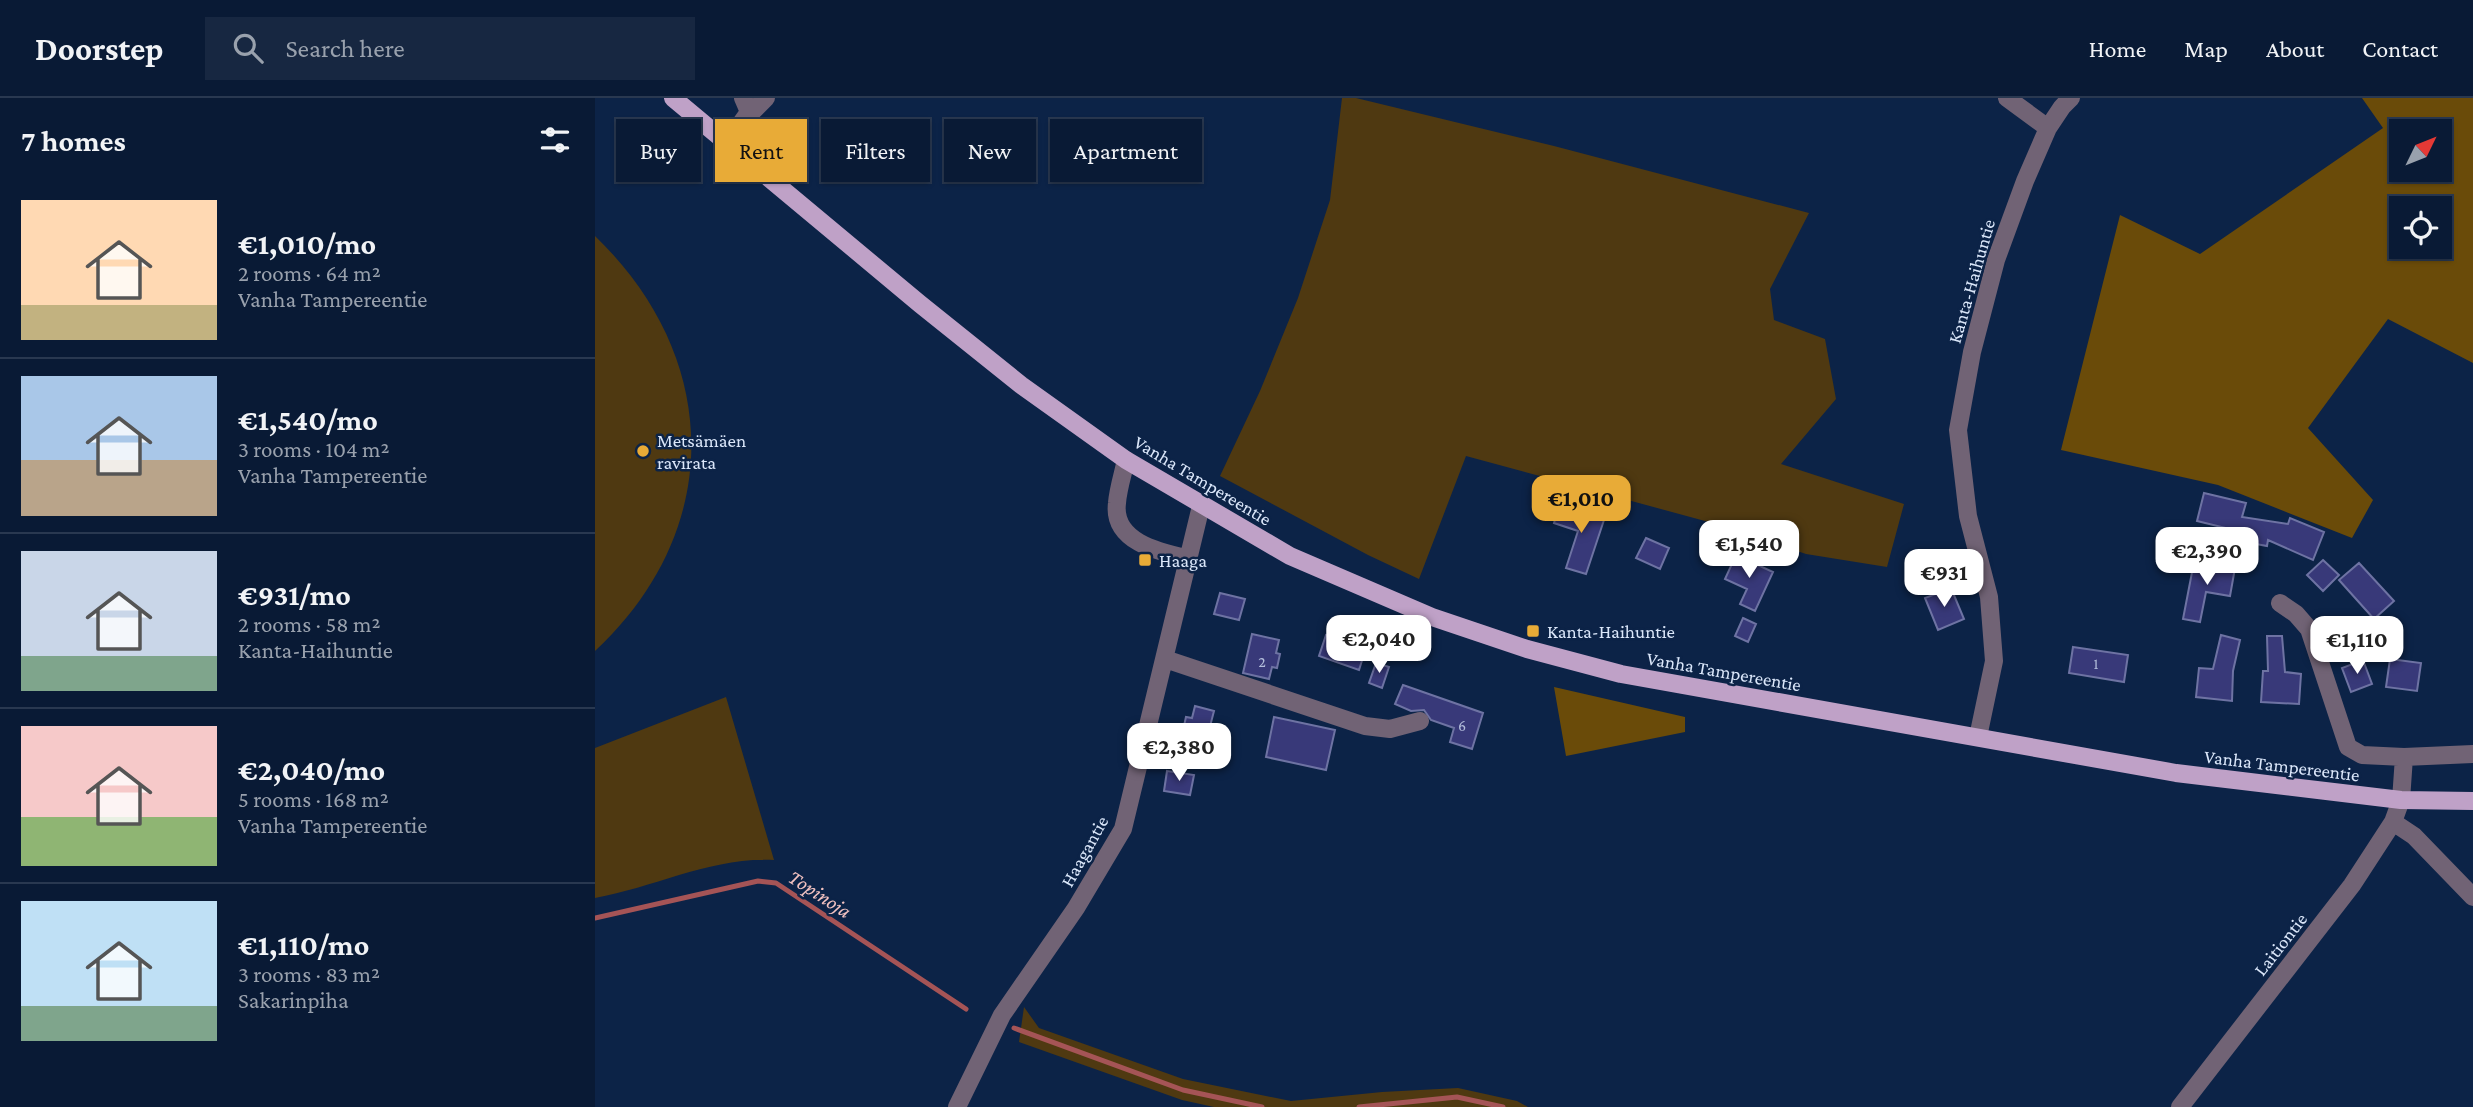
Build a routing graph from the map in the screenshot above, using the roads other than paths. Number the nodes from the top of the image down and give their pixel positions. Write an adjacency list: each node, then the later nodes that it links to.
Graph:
1 (673, 98): 8 (main road, Vanha Tampereentie)
2 (743, 98): 6 (street)
3 (766, 98): 6 (street)
4 (2007, 98): 7 (street)
5 (2071, 98): 7 (street, Kanta-Haihuntie)
6 (747, 117)
7 (2048, 128): 16 (street, Kanta-Haihuntie)
8 (715, 133)
9 (774, 182): 10 (main road, Vanha Tampereentie)
10 (1126, 460): 11 (main road, Vanha Tampereentie); 12 (street)
11 (1201, 506): 12 (street, Haagantie); 16 (main road, Vanha Tampereentie)
12 (1187, 558): 14 (street, Haagantie)
13 (2280, 603): 18 (street)
14 (1164, 659): 15 (street); 23 (street, Haagantie)
15 (1420, 720)
16 (1978, 737): 19 (main road, Vanha Tampereentie)
17 (2473, 754): 18 (street)
18 (2405, 757): 19 (street, Laitiontie)
19 (2401, 800): 20 (main road, Vanha Tampereentie); 21 (street, Laitiontie)
20 (2473, 801)
21 (2393, 822): 22 (street); 24 (street, Laitiontie)
22 (2473, 897)
23 (957, 1107)
24 (2180, 1107)

